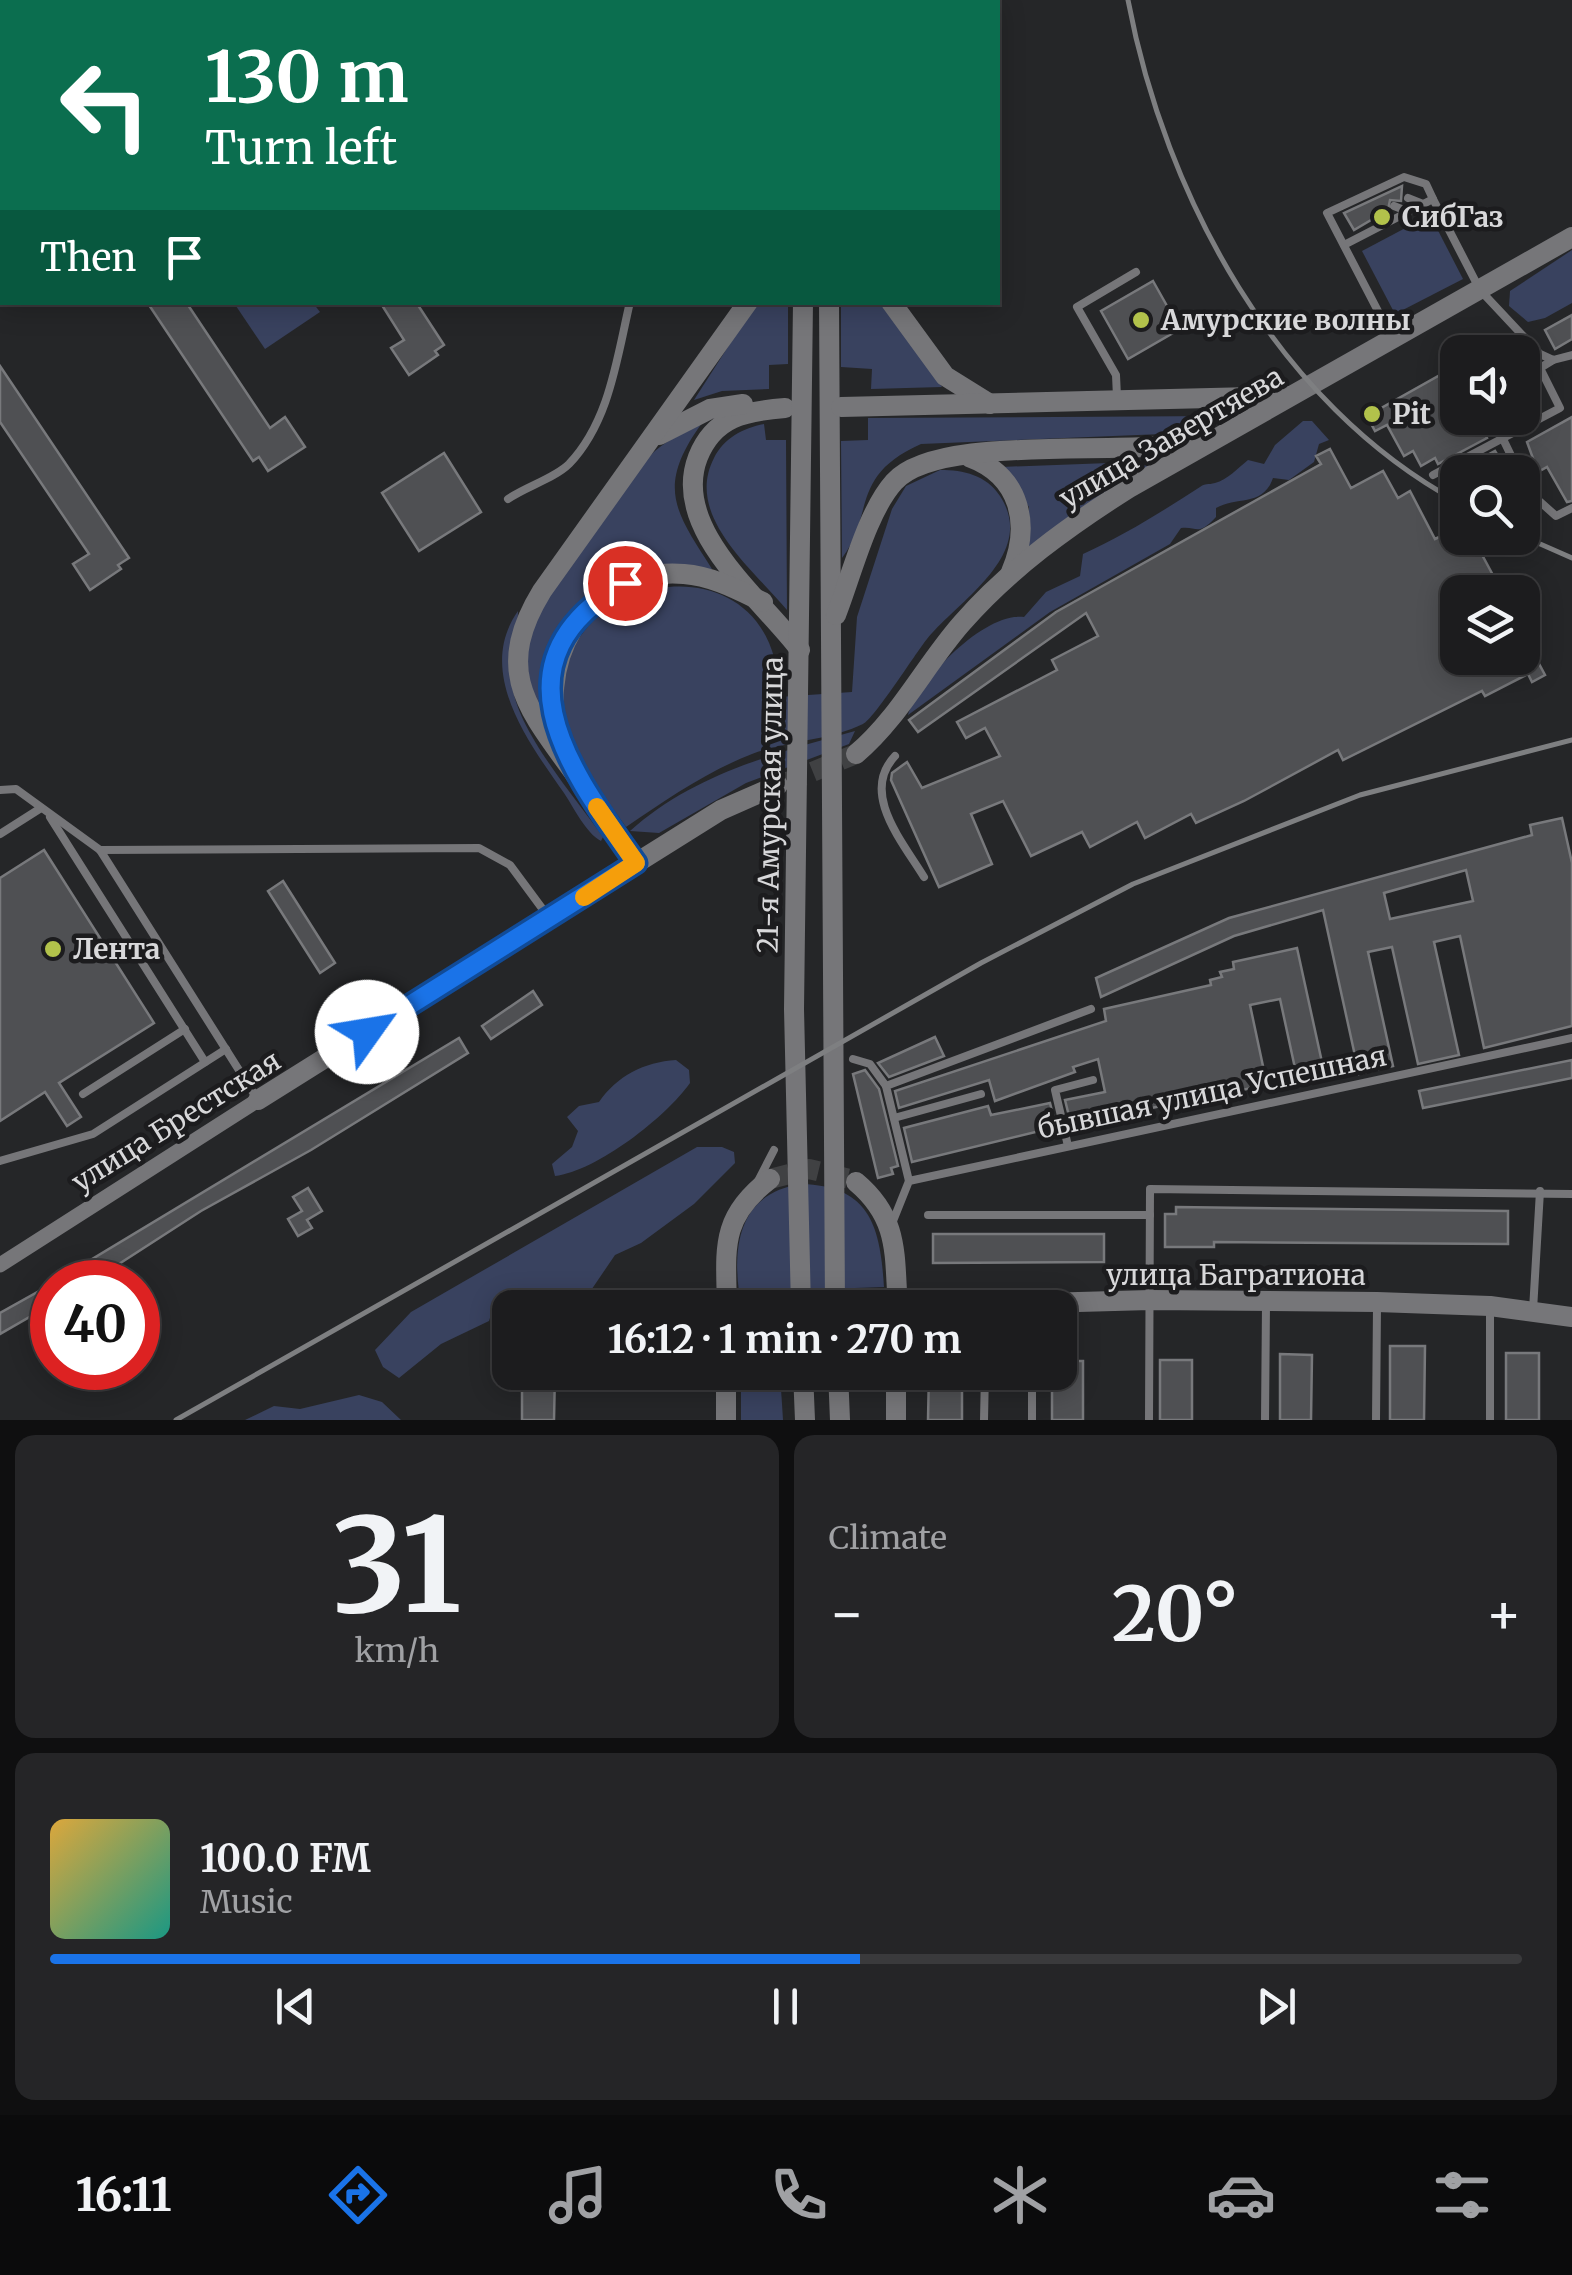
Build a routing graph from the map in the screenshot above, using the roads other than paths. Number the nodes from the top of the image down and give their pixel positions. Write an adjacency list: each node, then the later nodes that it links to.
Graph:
1 (1408, 198): 4 (lane)
2 (1433, 199): 3 (lane); 4 (lane); 17 (lane)
3 (1350, 200): 5 (lane); 7 (lane)
4 (1423, 204): 8 (lane)
5 (1361, 205)
6 (1394, 206): 8 (lane)
7 (1335, 208): 9 (lane); 15 (lane)
8 (1408, 212): 11 (lane)
9 (1347, 214)
10 (1380, 214): 11 (lane)
11 (1394, 220): 13 (lane)
12 (1367, 222): 13 (lane)
13 (1378, 227): 15 (lane)
14 (1572, 236): 17 (main road, улица Завертяева)
15 (1344, 245): 23 (lane)
16 (1136, 272): 28 (lane)
17 (1480, 290): 23 (main road, улица Завертяева); 25 (lane)
18 (629, 305): 37 (lane)
19 (746, 305): 33 (main road)
20 (802, 305): 43 (main road, 21-я Амурская улица)
21 (829, 305): 42 (main road)
22 (893, 305): 29 (main road)
23 (1394, 341): 26 (main road, улица Завертяева)
24 (1572, 355): 25 (lane)
25 (1553, 360): 32 (lane)
26 (1294, 396): 27 (main road); 31 (main road, улица Завертяева)
27 (1225, 401): 28 (main road); 31 (main road)
28 (1115, 403): 29 (main road)
29 (992, 405): 30 (main road)
30 (841, 407)
31 (1232, 431): 34 (main road); 40 (main road, улица Завертяева)
32 (1503, 439): 35 (lane); 36 (lane)
33 (649, 442): 41 (main road); 46 (main road)
34 (962, 455): 40 (main road); 42 (main road)
35 (1511, 455)
36 (1433, 476)
37 (508, 499)
38 (1540, 502): 39 (lane)
39 (1572, 508)
40 (1010, 574): 44 (main road, улица Завертяева)
41 (763, 602): 43 (main road); 46 (main road)
42 (831, 626): 82 (main road)
43 (800, 650): 81 (main road, 21-я Амурская улица)
44 (856, 754)
45 (895, 756): 53 (lane)
46 (570, 769): 52 (main road)
47 (778, 786): 52 (main road)
48 (0, 790): 49 (lane)
49 (44, 810): 50 (lane); 51 (lane); 56 (lane)
50 (0, 834)
51 (100, 850): 54 (lane); 58 (lane)
52 (636, 863): 54 (main road, улица Брестская)
53 (924, 877)
54 (549, 919): 65 (main road, улица Брестская)
55 (1091, 1009): 62 (lane)
56 (185, 1030): 60 (lane); 63 (lane)
57 (1572, 1038): 67 (lane, бывшая улица Успешная)
58 (226, 1049): 60 (lane); 65 (lane)
59 (852, 1060): 62 (lane)
60 (205, 1062): 69 (lane)
61 (1094, 1080): 67 (lane)
62 (886, 1086): 66 (lane)
63 (83, 1094)
64 (980, 1094): 66 (lane)
65 (258, 1100): 79 (street, улица Брестская)
66 (894, 1118): 71 (lane)
67 (1068, 1146): 71 (lane, бывшая улица Успешная)
68 (774, 1150): 74 (lane)
69 (0, 1161)
70 (770, 1179): 74 (main road)
71 (909, 1181): 78 (lane)
72 (856, 1182): 78 (main road)
73 (1540, 1192): 75 (lane); 76 (lane); 89 (lane)
74 (751, 1194): 80 (main road)
75 (1572, 1194)
76 (1150, 1215): 77 (lane); 84 (lane)
77 (928, 1216)
78 (891, 1225): 83 (main road)
79 (0, 1265)
80 (726, 1290)
81 (801, 1290)
82 (835, 1290)
83 (896, 1290)
84 (1150, 1300): 86 (main road, улица Багратиона); 87 (main road, улица Багратиона); 103 (lane)
85 (1377, 1302): 86 (main road, улица Багратиона); 88 (main road, улица Багратиона); 105 (lane)
86 (1266, 1303): 104 (lane)
87 (1077, 1304)
88 (1490, 1306): 89 (main road, улица Багратиона); 106 (lane)
89 (1533, 1310): 90 (main road, улица Багратиона)
90 (1572, 1317)
91 (726, 1390): 97 (main road)
92 (804, 1390): 98 (main road)
93 (839, 1390): 99 (main road)
94 (896, 1390): 100 (main road)
95 (984, 1390): 101 (lane)
96 (1032, 1390): 102 (lane)
97 (726, 1420)
98 (805, 1420)
99 (840, 1420)
100 (896, 1420)
101 (984, 1420)
102 (1032, 1420)
103 (1149, 1420)
104 (1265, 1420)
105 (1376, 1420)
106 (1490, 1420)

